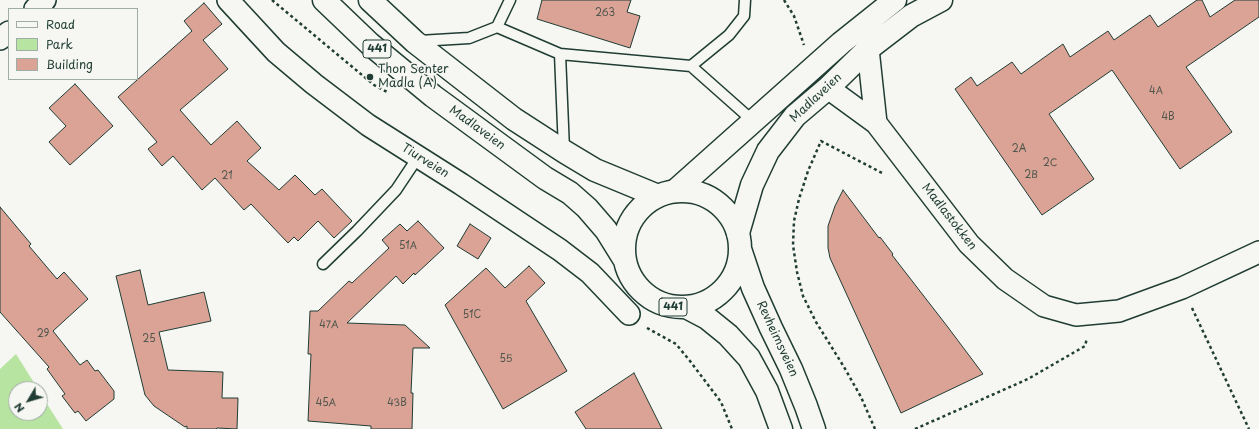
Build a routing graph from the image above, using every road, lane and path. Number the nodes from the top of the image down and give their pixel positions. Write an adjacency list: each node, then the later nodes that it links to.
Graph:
1 (45, 0): 11 (street)
2 (228, 0): 25 (street, Tiurveien)
3 (272, 0): 20 (path)
4 (324, 0): 30 (main road, Madlaveien / 441)
5 (370, 0): 15 (main road, 441)
6 (510, 0): 12 (lane)
7 (745, 0): 19 (lane)
8 (784, 0): 16 (path)
9 (895, 0): 22 (main road, Madlaveien)
10 (941, 0): 17 (main road, Madlaveien)
11 (36, 8)
12 (497, 27): 15 (lane); 18 (lane)
13 (8, 33): 14 (street)
14 (0, 39)
15 (415, 42): 24 (main road, 441)
16 (804, 46)
17 (868, 49): 21 (main road, Madlaveien); 23 (street)
18 (560, 54): 19 (lane); 24 (lane)
19 (691, 66): 22 (lane)
20 (374, 85)
21 (828, 88): 23 (street, Madlastokken); 28 (main road, Madlaveien)
22 (753, 121): 27 (main road, Madlaveien)
23 (876, 123): 35 (street, Madlastokken)
24 (565, 152): 27 (main road, 441)
25 (418, 157): 31 (lane); 34 (street, Tiurveien)
26 (890, 177): 39 (path)
27 (666, 194): 28 (main road, 441); 30 (main road, 441)
28 (739, 241): 33 (main road, 441); 38 (main road, Revheimsveien / 441)
29 (1259, 252): 32 (street, Madlastokken)
30 (624, 259): 33 (main road, 441)
31 (323, 264)
32 (1182, 288): 35 (street, Madlastokken); 41 (path)
33 (688, 308): 37 (main road, 441)
34 (629, 314): 36 (path)
35 (1092, 314): 40 (path)
36 (732, 429)
37 (781, 429)
38 (814, 429)
39 (875, 429)
40 (915, 429)
41 (1249, 429)

